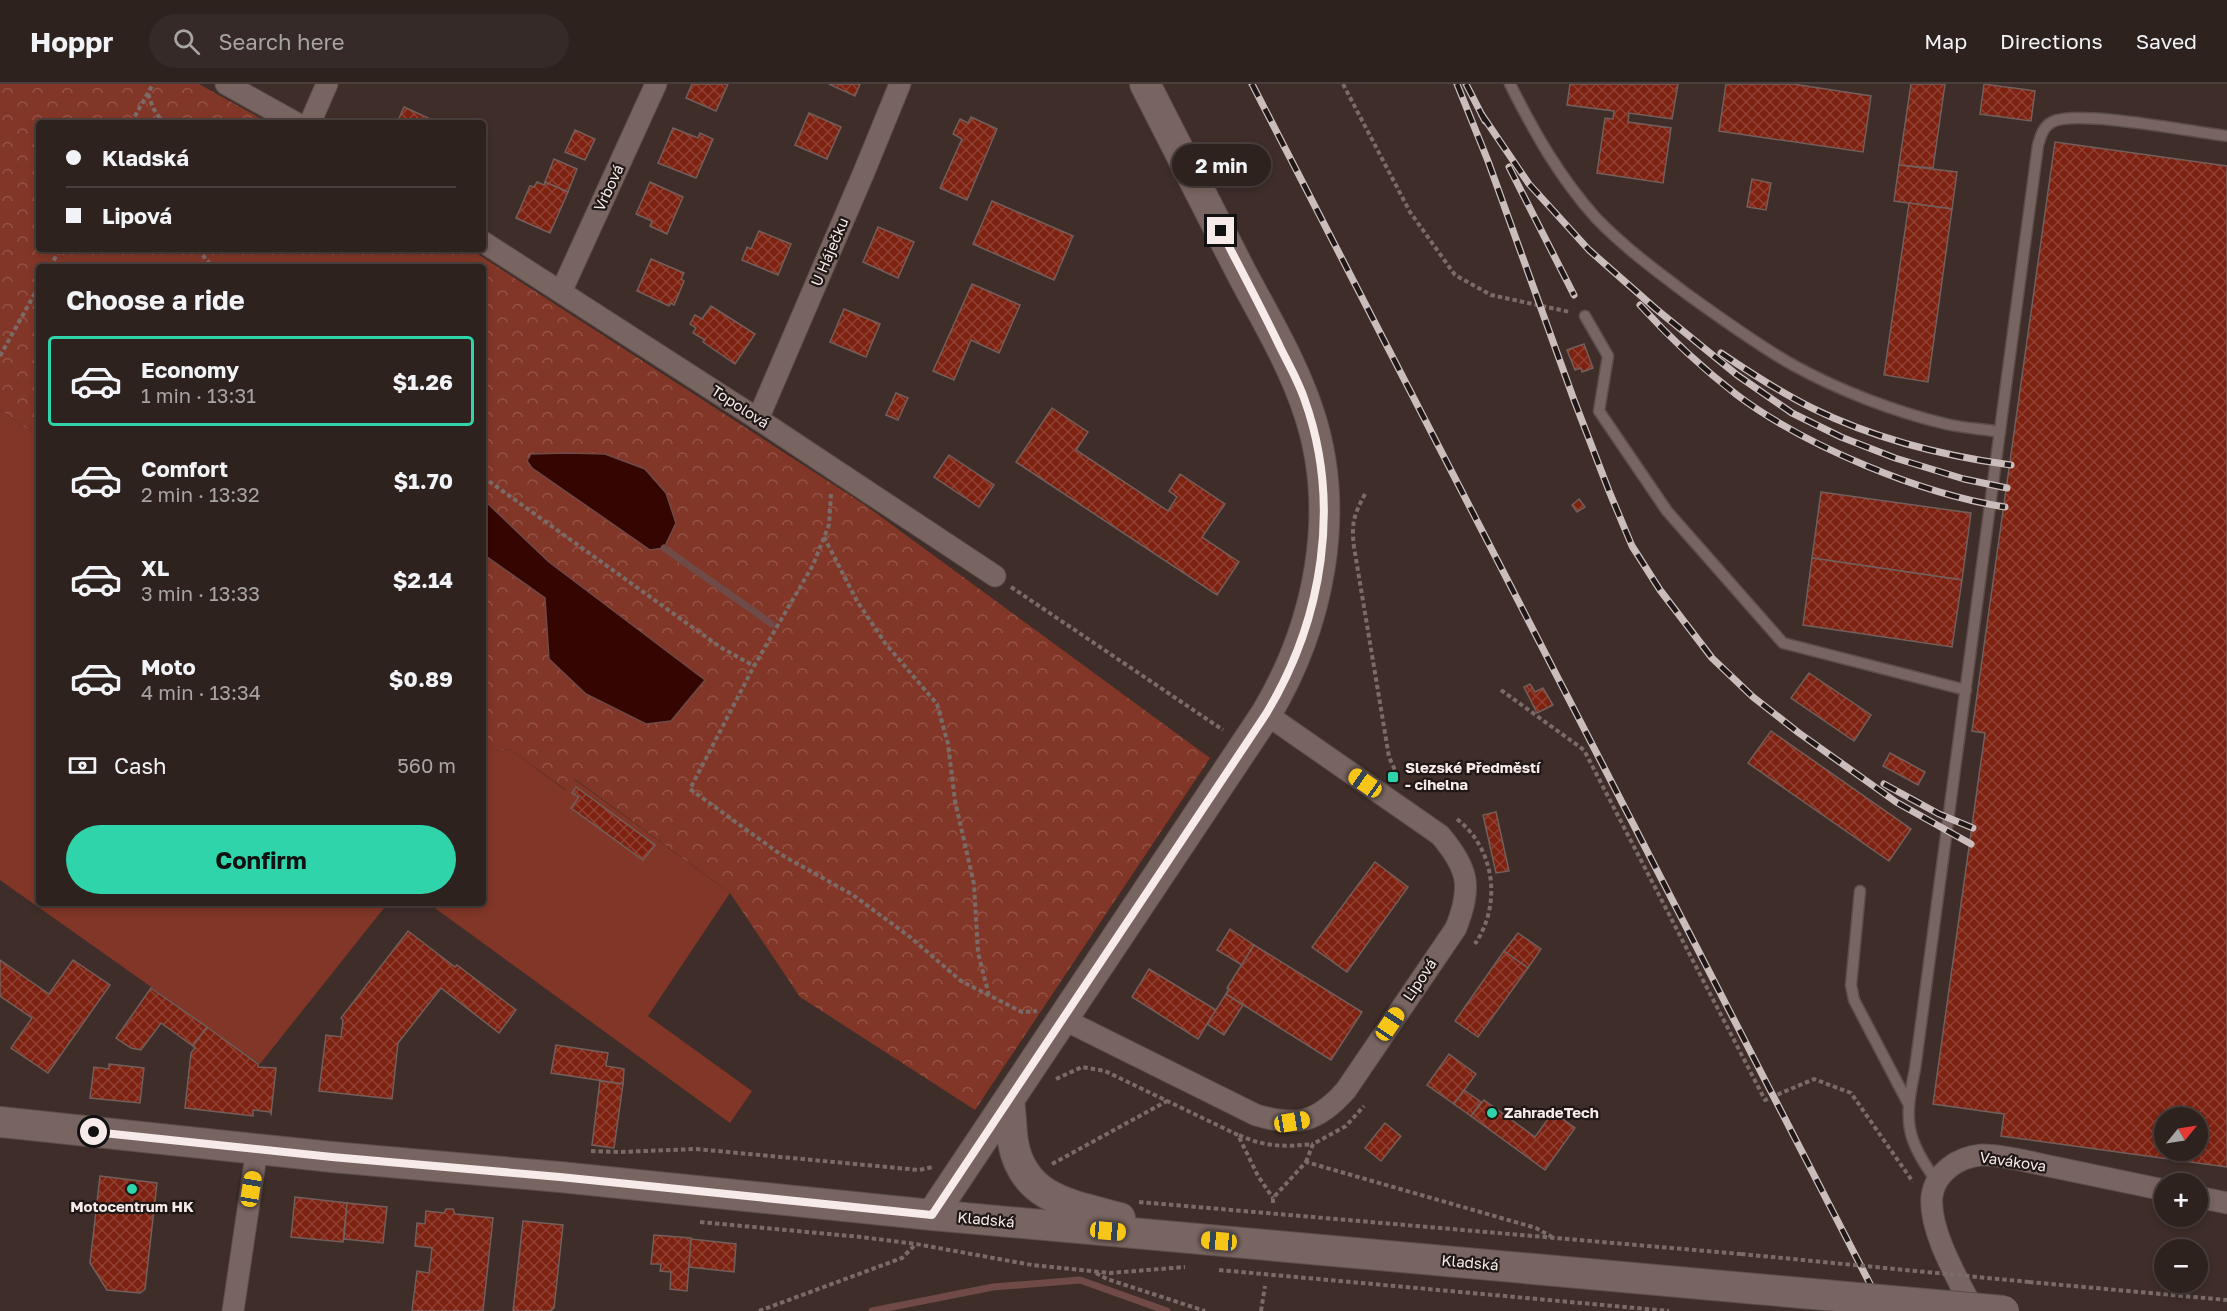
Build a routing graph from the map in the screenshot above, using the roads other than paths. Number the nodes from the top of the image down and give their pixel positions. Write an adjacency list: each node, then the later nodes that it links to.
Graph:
1 (226, 84): 7 (street)
2 (327, 84): 8 (street)
3 (656, 84): 11 (street, Vrbová)
4 (900, 84): 13 (street, U Háječku)
5 (1145, 84): 17 (main road)
6 (1510, 84): 14 (lane)
7 (291, 120)
8 (311, 120)
9 (2227, 136): 14 (lane)
10 (486, 244): 11 (street, Topolová)
11 (561, 292): 13 (street, Topolová)
12 (1585, 316): 16 (lane)
13 (758, 419): 15 (street, Topolová)
14 (2000, 432): 16 (lane)
15 (995, 576)
16 (1966, 690): 21 (lane)
17 (1266, 714): 19 (main road); 19 (street, Lipová)
18 (1860, 891): 21 (lane)
19 (1063, 1019): 20 (main road)
20 (1009, 1100): 28 (main road); 29 (main road)
21 (1908, 1103): 24 (lane)
22 (0, 1122): 23 (main road, Kladská)
23 (257, 1149): 28 (main road, Kladská); 30 (street)
24 (1937, 1182): 25 (street, Vavákova); 31 (street)
25 (2154, 1188)
26 (2208, 1199): 27 (street)
27 (2227, 1203)
28 (932, 1215): 29 (main road, Kladská)
29 (1195, 1253): 32 (main road, Kladská, bridge)
30 (233, 1311)
31 (1974, 1311)
32 (2004, 1311)

